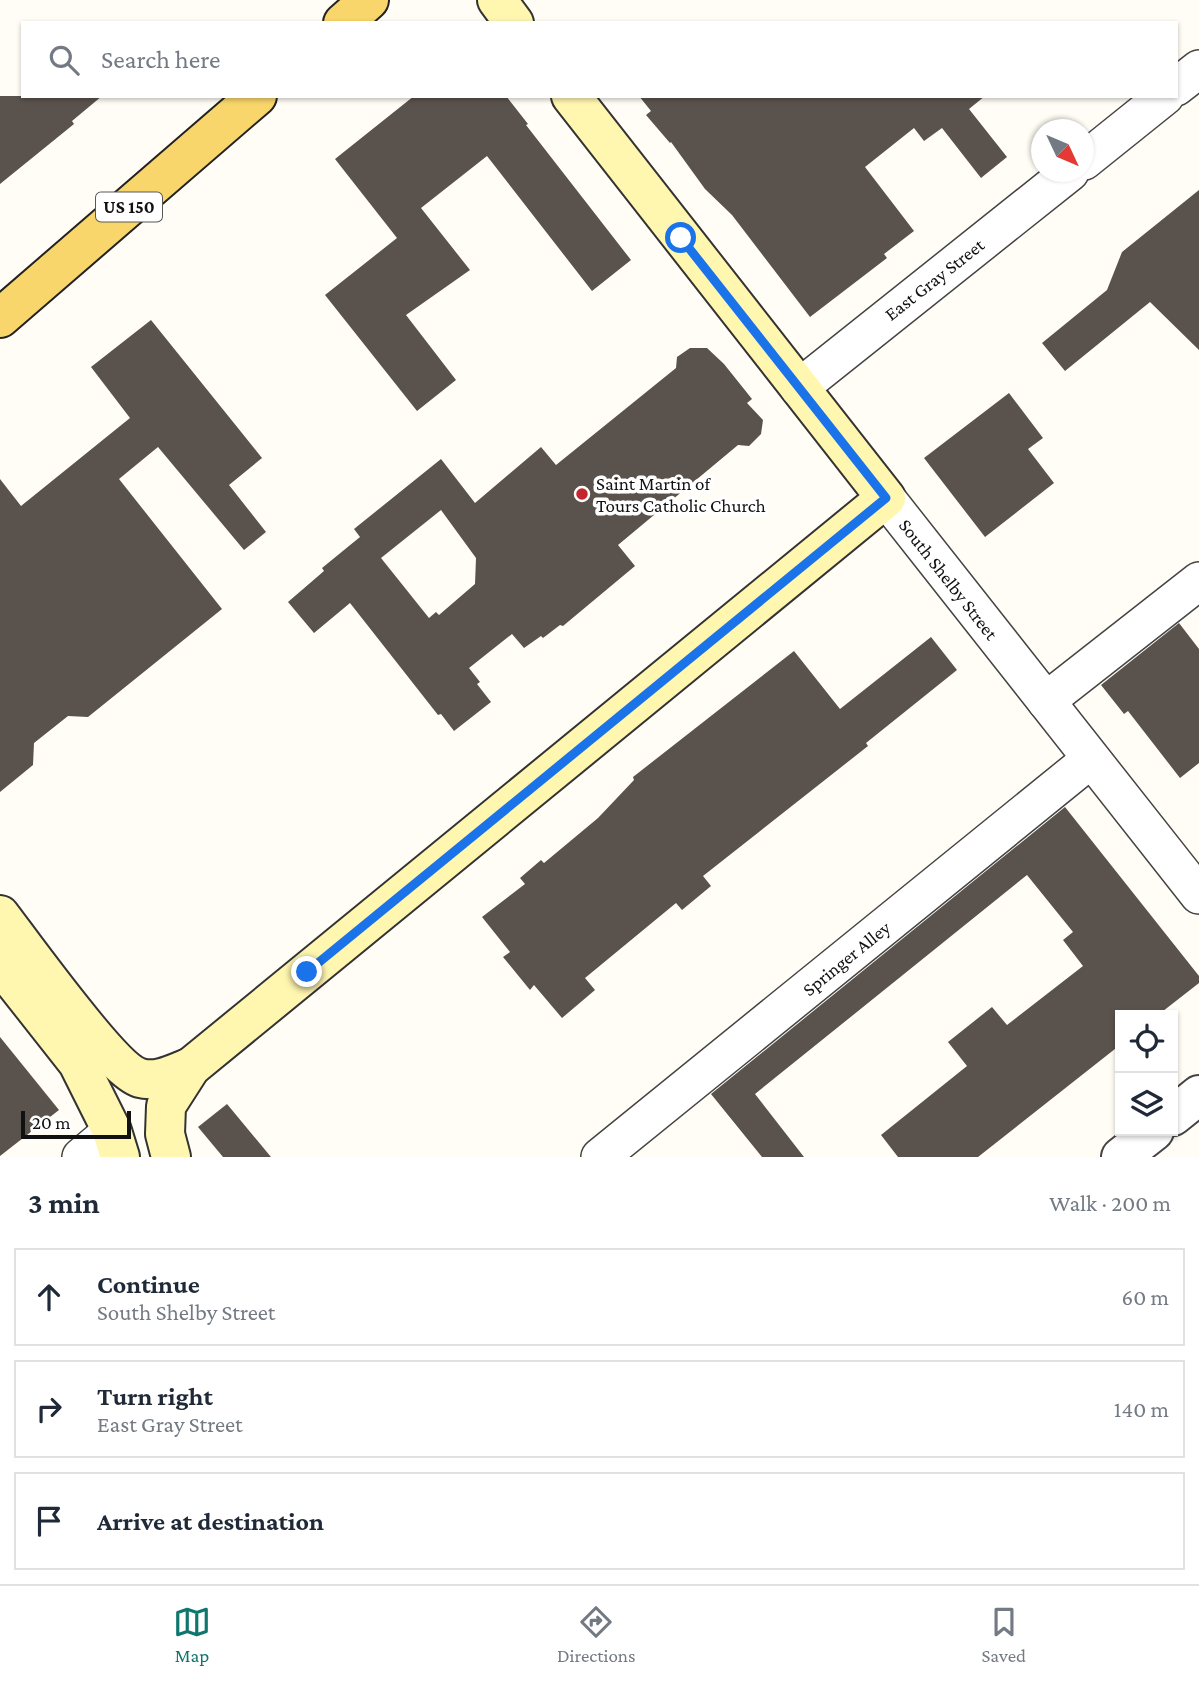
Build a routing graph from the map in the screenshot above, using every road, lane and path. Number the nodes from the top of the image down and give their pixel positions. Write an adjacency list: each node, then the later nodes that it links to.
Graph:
1 (369, 0): 3 (main road)
2 (497, 0): 4 (main road)
3 (345, 21)
4 (513, 21)
5 (1199, 69): 6 (street)
6 (1178, 85)
7 (255, 98): 12 (main road, US 150)
8 (573, 98): 13 (main road, South Shelby Street)
9 (1162, 98): 10 (street)
10 (1094, 152)
11 (1057, 182): 13 (street, East Gray Street)
12 (0, 318)
13 (799, 388): 14 (main road, South Shelby Street)
14 (886, 498): 16 (street, South Shelby Street); 21 (main road)
15 (1199, 581): 16 (street)
16 (1046, 701): 17 (street, South Shelby Street)
17 (1091, 759): 18 (street, South Shelby Street); 28 (street, Springer Alley)
18 (1199, 895)
19 (0, 915): 21 (main road)
20 (0, 964): 25 (main road)
21 (191, 1067): 27 (main road)
22 (1199, 1096): 23 (street)
23 (1178, 1112)
24 (1148, 1136): 29 (street)
25 (116, 1144): 26 (street)
26 (81, 1157)
27 (170, 1157)
28 (600, 1157)
29 (1121, 1157)

